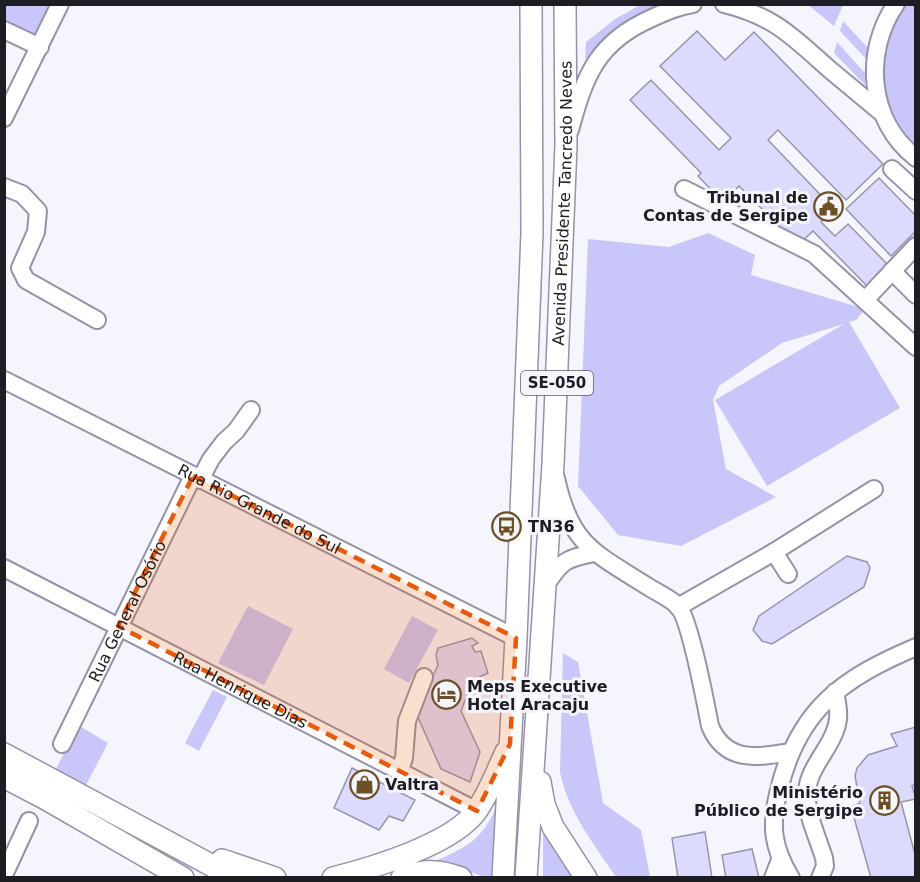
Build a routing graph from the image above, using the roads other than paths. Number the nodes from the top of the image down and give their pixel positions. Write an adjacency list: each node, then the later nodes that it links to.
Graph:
1 (60, 4): 8 (street)
2 (531, 4): 35 (main road, Avenida Presidente Tancredo Neves / SE-050)
3 (565, 4): 11 (main road, Avenida Presidente Tancredo Neves / SE-050)
4 (693, 4): 11 (street)
5 (724, 4): 9 (street)
6 (896, 4): 9 (street)
7 (4, 30): 8 (street)
8 (40, 47): 10 (street)
9 (882, 113): 12 (street)
10 (4, 118)
11 (566, 145): 25 (main road, Avenida Presidente Tancredo Neves / SE-050)
12 (915, 158)
13 (892, 169): 16 (street)
14 (4, 187): 21 (street)
15 (684, 189): 20 (street)
16 (915, 191)
17 (915, 246): 18 (street)
18 (892, 271): 19 (street); 20 (street)
19 (915, 295)
20 (865, 300): 22 (street)
21 (97, 320)
22 (915, 347)
23 (4, 380): 26 (street, Rua Rio Grande do Sul)
24 (251, 410): 26 (street, Rua General Osório)
25 (554, 464): 29 (street); 32 (main road, Avenida Presidente Tancredo Neves / SE-050)
26 (197, 478): 34 (street, Rua General Osório); 35 (street, Rua Rio Grande do Sul)
27 (874, 489): 28 (street)
28 (774, 552): 31 (street); 33 (street)
29 (594, 553): 32 (street); 33 (street)
30 (4, 568): 34 (street, Rua Henrique Dias)
31 (788, 574)
32 (544, 587): 43 (main road, Avenida Presidente Tancredo Neves / SE-050)
33 (678, 607): 41 (street)
34 (118, 626): 39 (street, Rua General Osório); 44 (street, Rua Henrique Dias)
35 (516, 638): 40 (main road, Avenida Presidente Tancredo Neves / SE-050)
36 (915, 647): 38 (street)
37 (424, 677): 44 (street)
38 (836, 692): 41 (street); 62 (street)
39 (62, 744)
40 (510, 744): 46 (main road); 57 (main road, SE-050)
41 (790, 752): 49 (street)
42 (4, 754): 48 (main road)
43 (535, 761): 58 (main road, SE-050); 59 (main road)
44 (400, 770): 46 (street, Rua Henrique Dias)
45 (4, 777): 51 (main road)
46 (477, 810): 54 (main road)
47 (29, 821): 50 (street)
48 (196, 856): 52 (main road); 53 (main road)
49 (780, 860): 60 (street); 61 (street)
50 (4, 875)
51 (183, 878)
52 (235, 878)
53 (275, 878)
54 (333, 878)
55 (402, 878): 56 (main road)
56 (462, 878)
57 (503, 878)
58 (526, 878)
59 (586, 878)
60 (773, 878)
61 (791, 878)
62 (820, 878)

